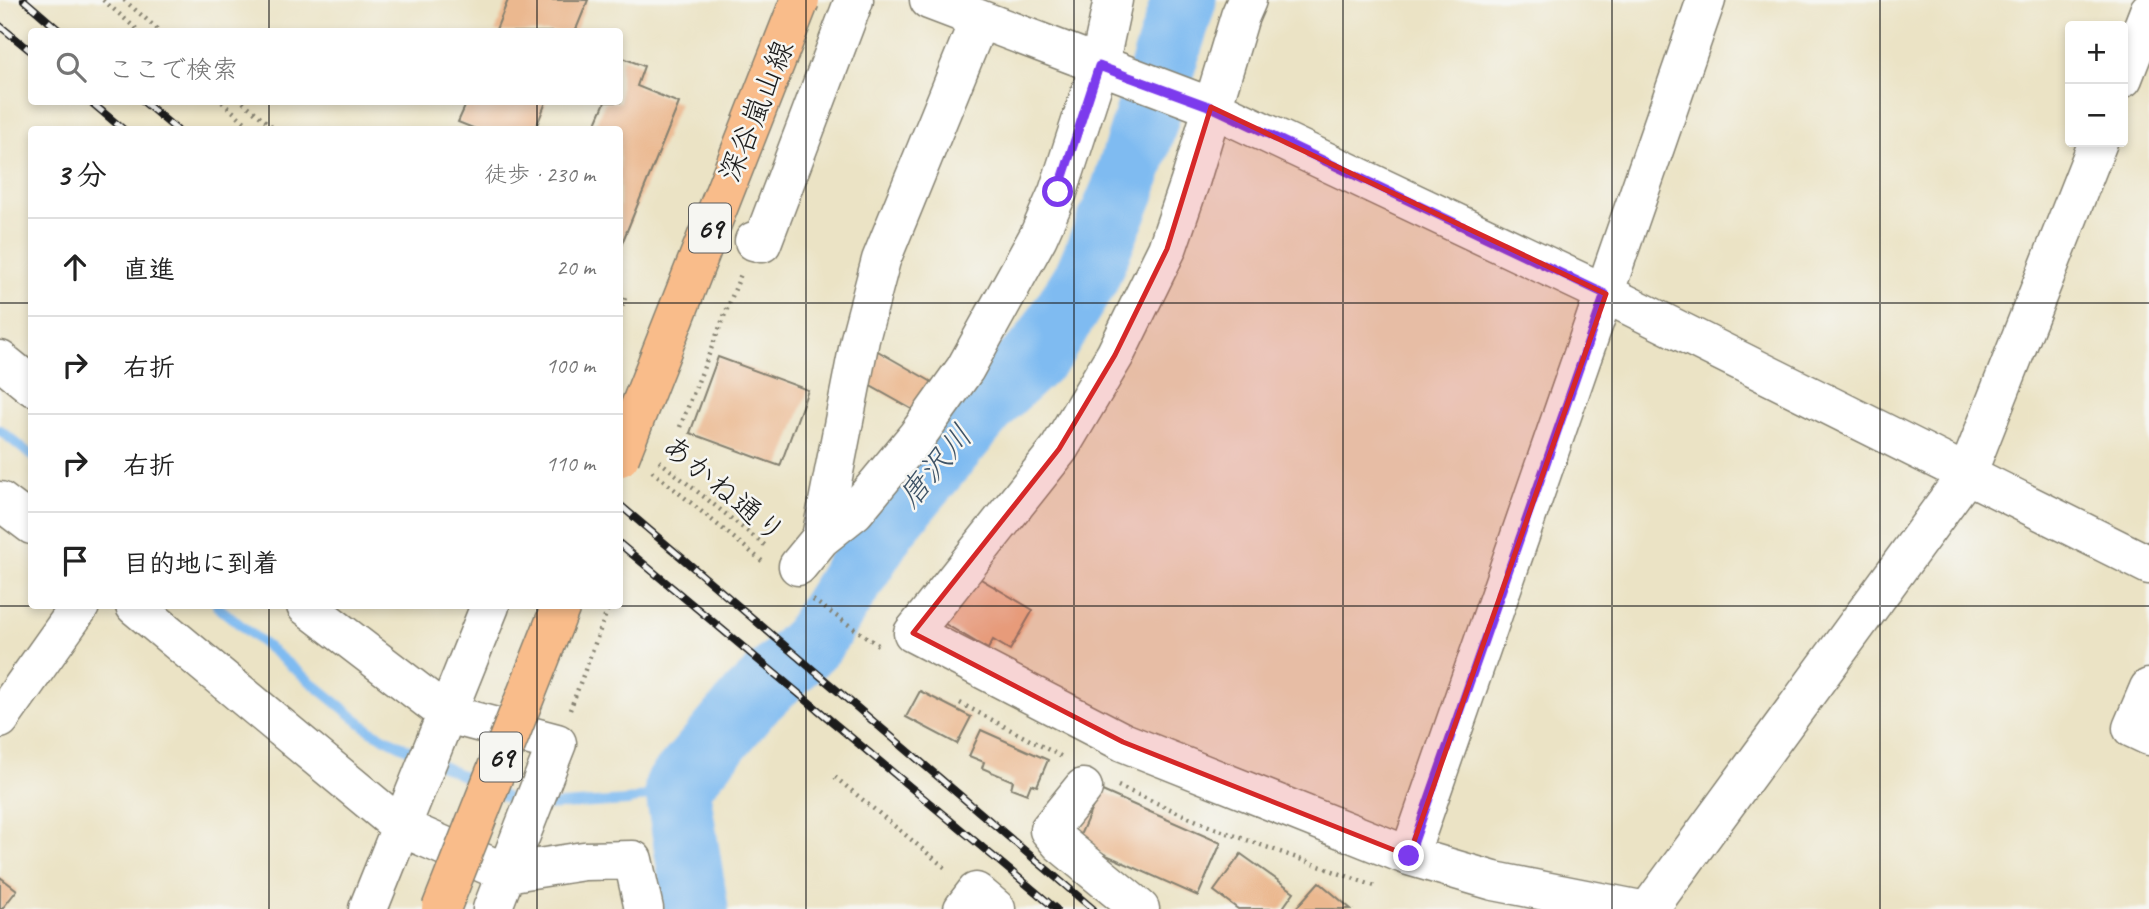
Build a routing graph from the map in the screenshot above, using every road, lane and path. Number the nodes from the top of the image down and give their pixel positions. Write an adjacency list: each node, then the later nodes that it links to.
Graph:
1 (103, 0): 11 (path)
2 (124, 0): 12 (path)
3 (800, 0): 28 (main road, 深谷嵐山線 / 69, bridge)
4 (854, 0): 21 (street)
5 (929, 0): 10 (street)
6 (1114, 0): 14 (street)
7 (1247, 0): 17 (street)
8 (1706, 0): 22 (street)
9 (2149, 11): 13 (street)
10 (979, 20): 14 (street); 32 (street)
11 (135, 28)
12 (156, 28)
13 (2128, 65)
14 (1106, 69): 17 (street); 32 (street)
15 (225, 105): 18 (path)
16 (247, 105): 19 (path)
17 (1204, 105): 22 (street); 49 (street)
18 (249, 126)
19 (271, 126)
20 (2096, 147): 29 (street)
21 (754, 241): 27 (path)
22 (1605, 294): 29 (street); 49 (street)
23 (625, 298): 24 (path)
24 (623, 304)
25 (0, 360): 26 (street)
26 (28, 383)
27 (680, 427)
28 (639, 460): 32 (path, あかね通り); 32 (path, あかね通り)
29 (1967, 474): 33 (street); 58 (street)
30 (0, 501): 31 (street)
31 (28, 522)
32 (793, 563): 40 (path, あかね通り)
33 (2149, 565)
34 (78, 609): 43 (street)
35 (139, 609): 48 (street)
36 (310, 609): 42 (street)
37 (489, 609): 42 (street)
38 (560, 609): 53 (main road, 69, bridge)
39 (608, 609): 45 (path)
40 (880, 646)
41 (2149, 688): 44 (street)
42 (447, 714): 45 (street); 48 (street)
43 (0, 719)
44 (2149, 736)
45 (558, 743): 50 (street)
46 (835, 777): 51 (path)
47 (1083, 788): 56 (street)
48 (401, 827): 50 (street); 52 (street)
49 (1409, 856): 57 (street)
50 (506, 873): 54 (street); 55 (street)
51 (978, 903)
52 (368, 909)
53 (441, 909)
54 (492, 909)
55 (644, 909)
56 (1140, 909)
57 (1636, 909)
58 (1648, 909)

